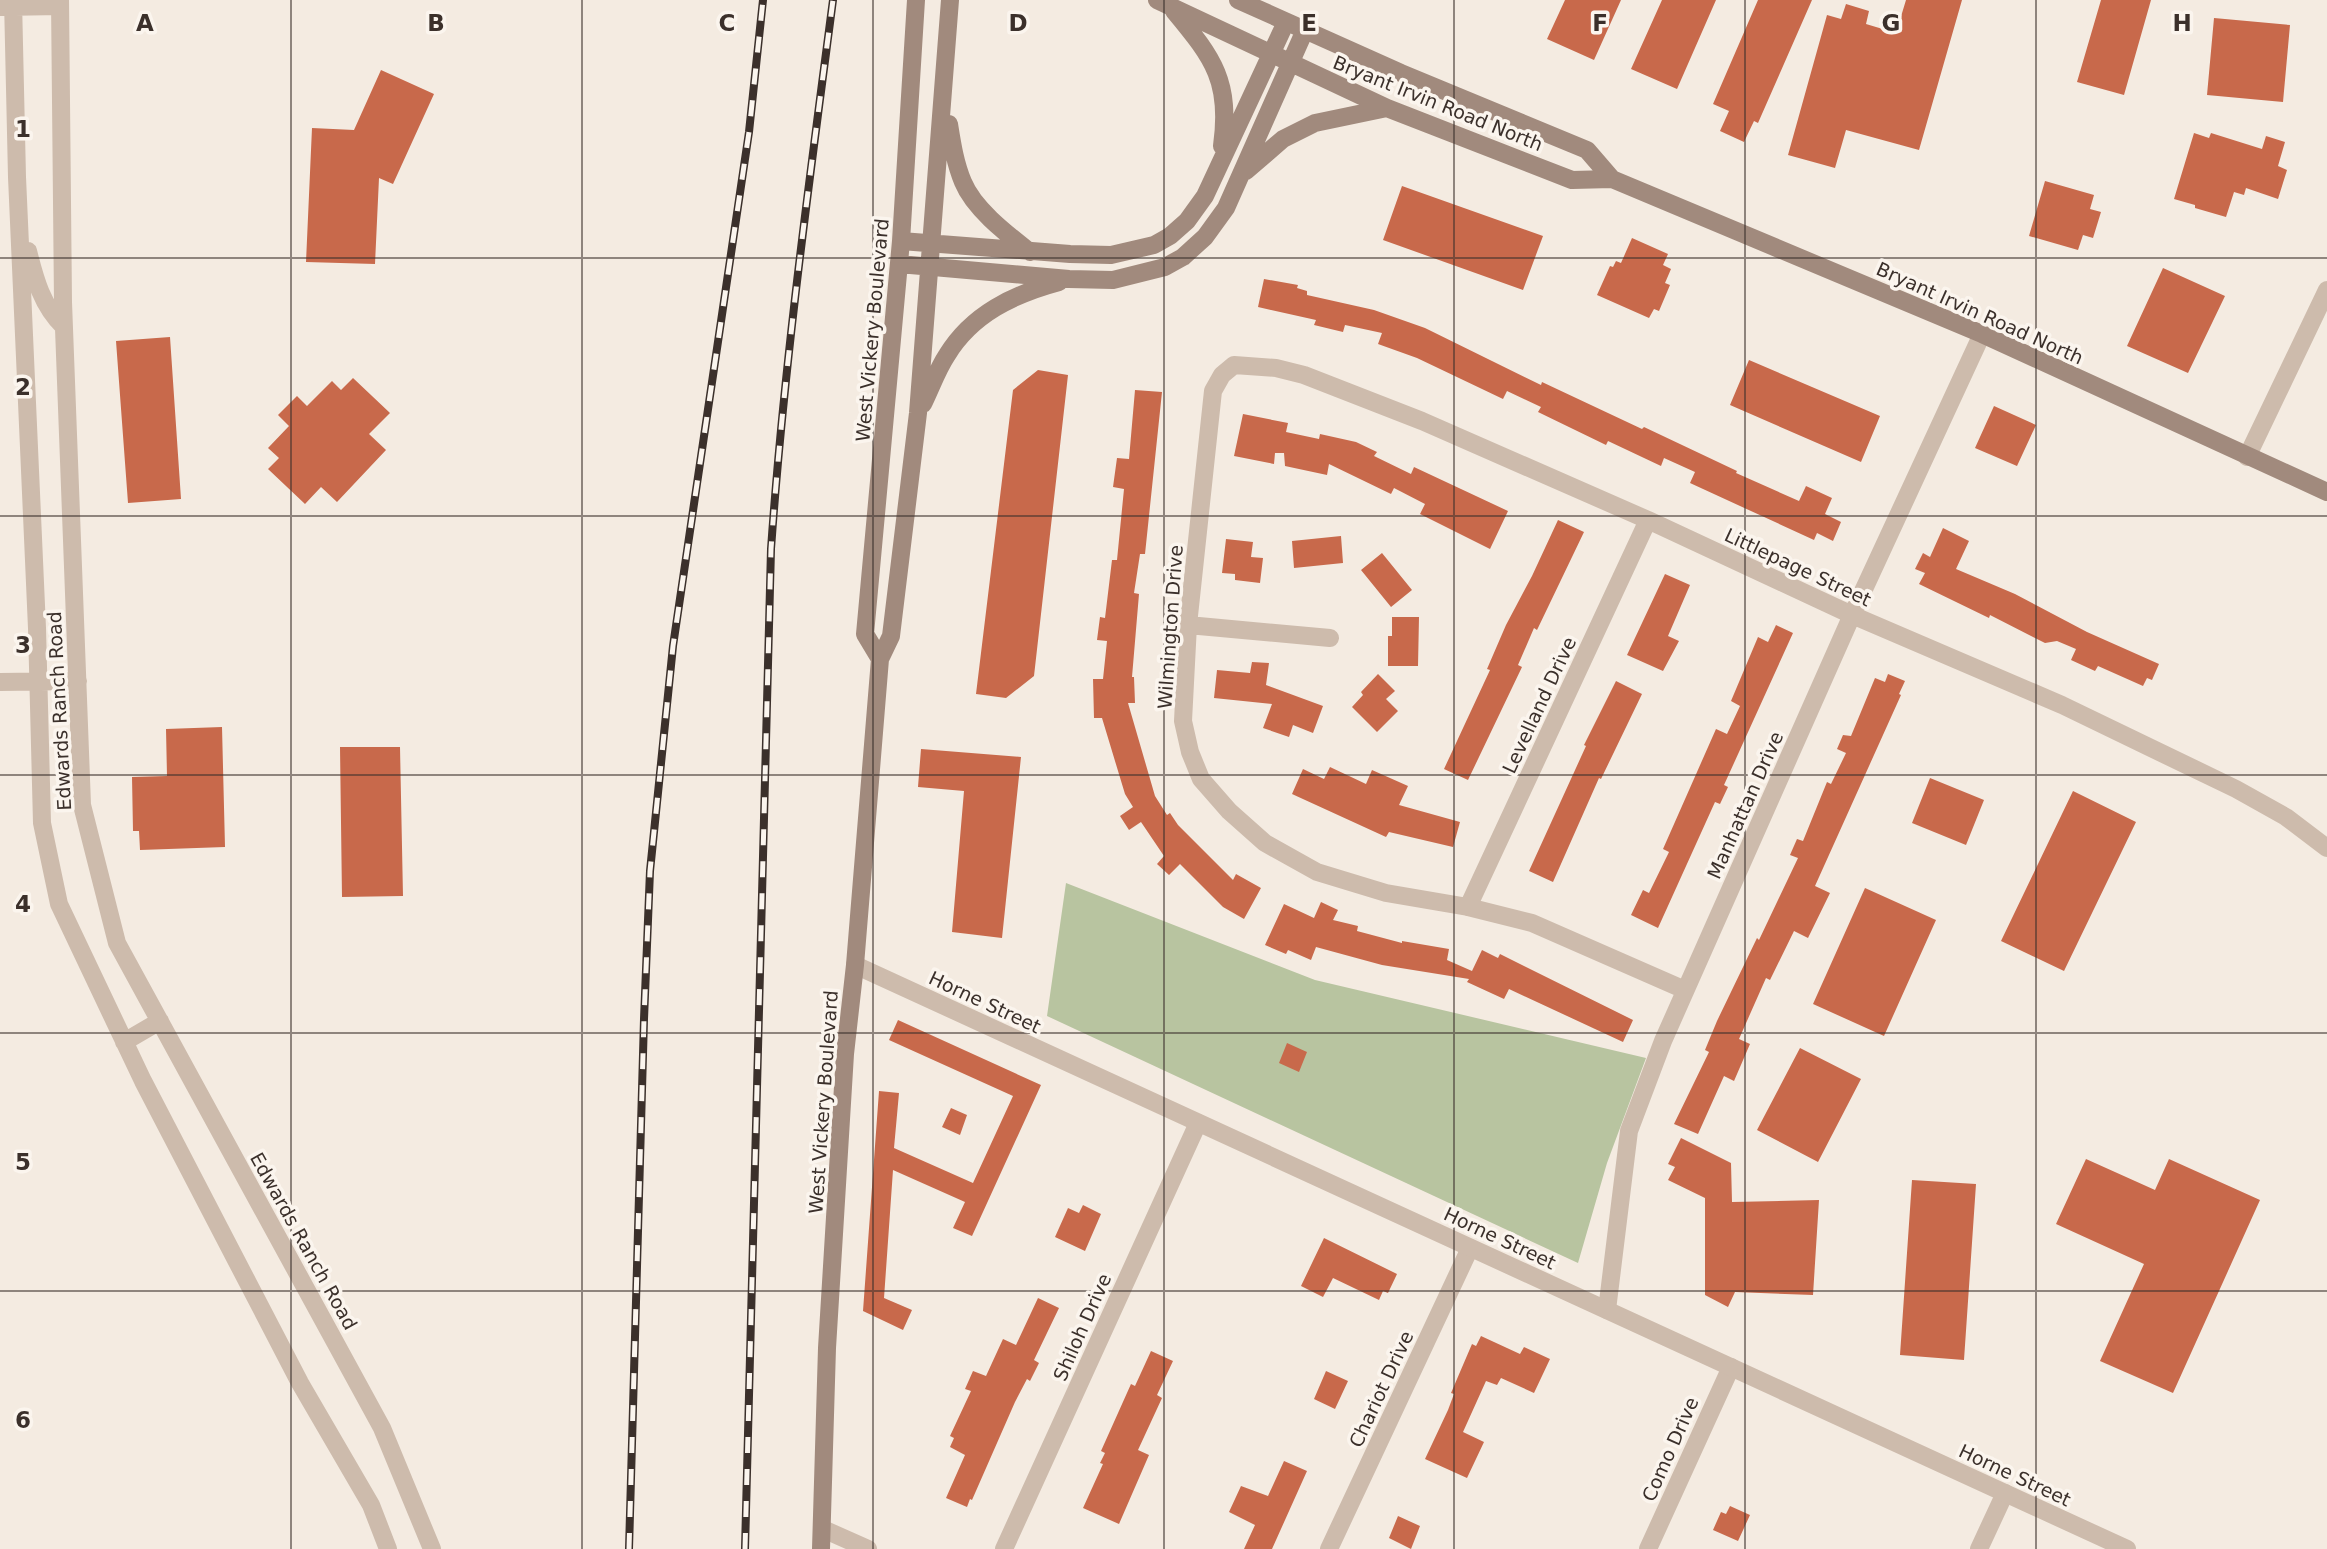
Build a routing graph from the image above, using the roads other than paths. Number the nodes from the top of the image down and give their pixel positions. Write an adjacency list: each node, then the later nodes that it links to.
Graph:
1 (916, 0): 17 (main road, West Vickery Boulevard)
2 (950, 0): 8 (main road, West Vickery Boulevard)
3 (1238, 0): 7 (main road)
4 (60, 3): 6 (street); 24 (street, Edwards Ranch Road)
5 (1163, 3): 10 (main road); 13 (main road)
6 (9, 4): 16 (street, Edwards Ranch Road)
7 (1286, 22): 9 (main road, Bryant Irvin Road North); 10 (main road)
8 (948, 23): 18 (main road, West Vickery Boulevard); 19 (main road)
9 (1305, 30): 11 (main road); 15 (main road, Bryant Irvin Road North)
10 (1271, 54): 11 (main road, Bryant Irvin Road North); 13 (main road)
11 (1290, 64): 12 (main road, Bryant Irvin Road North); 14 (main road)
12 (1387, 108): 14 (main road); 15 (main road, Bryant Irvin Road North)
13 (1221, 162): 19 (main road)
14 (1241, 175): 22 (main road)
15 (1612, 179): 25 (main road, Bryant Irvin Road North)
16 (19, 213): 24 (street); 35 (street, Edwards Ranch Road)
17 (901, 241): 18 (main road); 20 (main road, West Vickery Boulevard)
18 (933, 245): 19 (main road); 21 (main road, West Vickery Boulevard)
19 (1030, 252)
20 (899, 264): 21 (main road); 34 (main road, West Vickery Boulevard)
21 (931, 266): 22 (main road); 27 (main road, West Vickery Boulevard)
22 (1069, 279): 27 (main road)
23 (2327, 290): 28 (street)
24 (64, 327): 36 (street, Edwards Ranch Road)
25 (1982, 334): 28 (main road, Bryant Irvin Road North); 31 (street, Manhattan Drive)
26 (1234, 365): 30 (street, Littlepage Street); 32 (street, Wilmington Drive)
27 (918, 414): 34 (main road, West Vickery Boulevard)
28 (2247, 457): 29 (main road, Bryant Irvin Road North)
29 (2327, 492)
30 (1647, 520): 31 (street, Littlepage Street); 39 (street, Levelland Drive)
31 (1852, 615): 38 (street, Littlepage Street); 41 (street, Manhattan Drive)
32 (1188, 625): 33 (street); 39 (street, Wilmington Drive)
33 (1330, 638)
34 (880, 659): 40 (main road, West Vickery Boulevard)
35 (39, 681): 36 (street); 37 (street); 43 (street, Edwards Ranch Road)
36 (78, 681): 42 (street, Edwards Ranch Road)
37 (0, 682)
38 (2327, 848)
39 (1468, 908): 41 (street, Wilmington Drive)
40 (855, 965): 44 (street, Horne Street); 49 (main road, West Vickery Boulevard)
41 (1685, 990): 46 (street, Manhattan Drive)
42 (160, 1021): 43 (street); 51 (street, Edwards Ranch Road)
43 (124, 1042): 50 (street, Edwards Ranch Road)
44 (1198, 1123): 45 (street, Horne Street); 54 (street, Shiloh Drive)
45 (1470, 1248): 46 (street, Horne Street); 55 (street, Chariot Drive)
46 (1607, 1310): 47 (street, Horne Street)
47 (1731, 1367): 48 (street, Horne Street); 56 (street, Como Drive)
48 (2005, 1493): 57 (street); 58 (street, Horne Street)
49 (823, 1529): 52 (main road, West Vickery Boulevard); 53 (street)
50 (388, 1549)
51 (432, 1549)
52 (821, 1549)
53 (868, 1549)
54 (1004, 1549)
55 (1329, 1549)
56 (1648, 1549)
57 (1979, 1549)
58 (2127, 1549)

